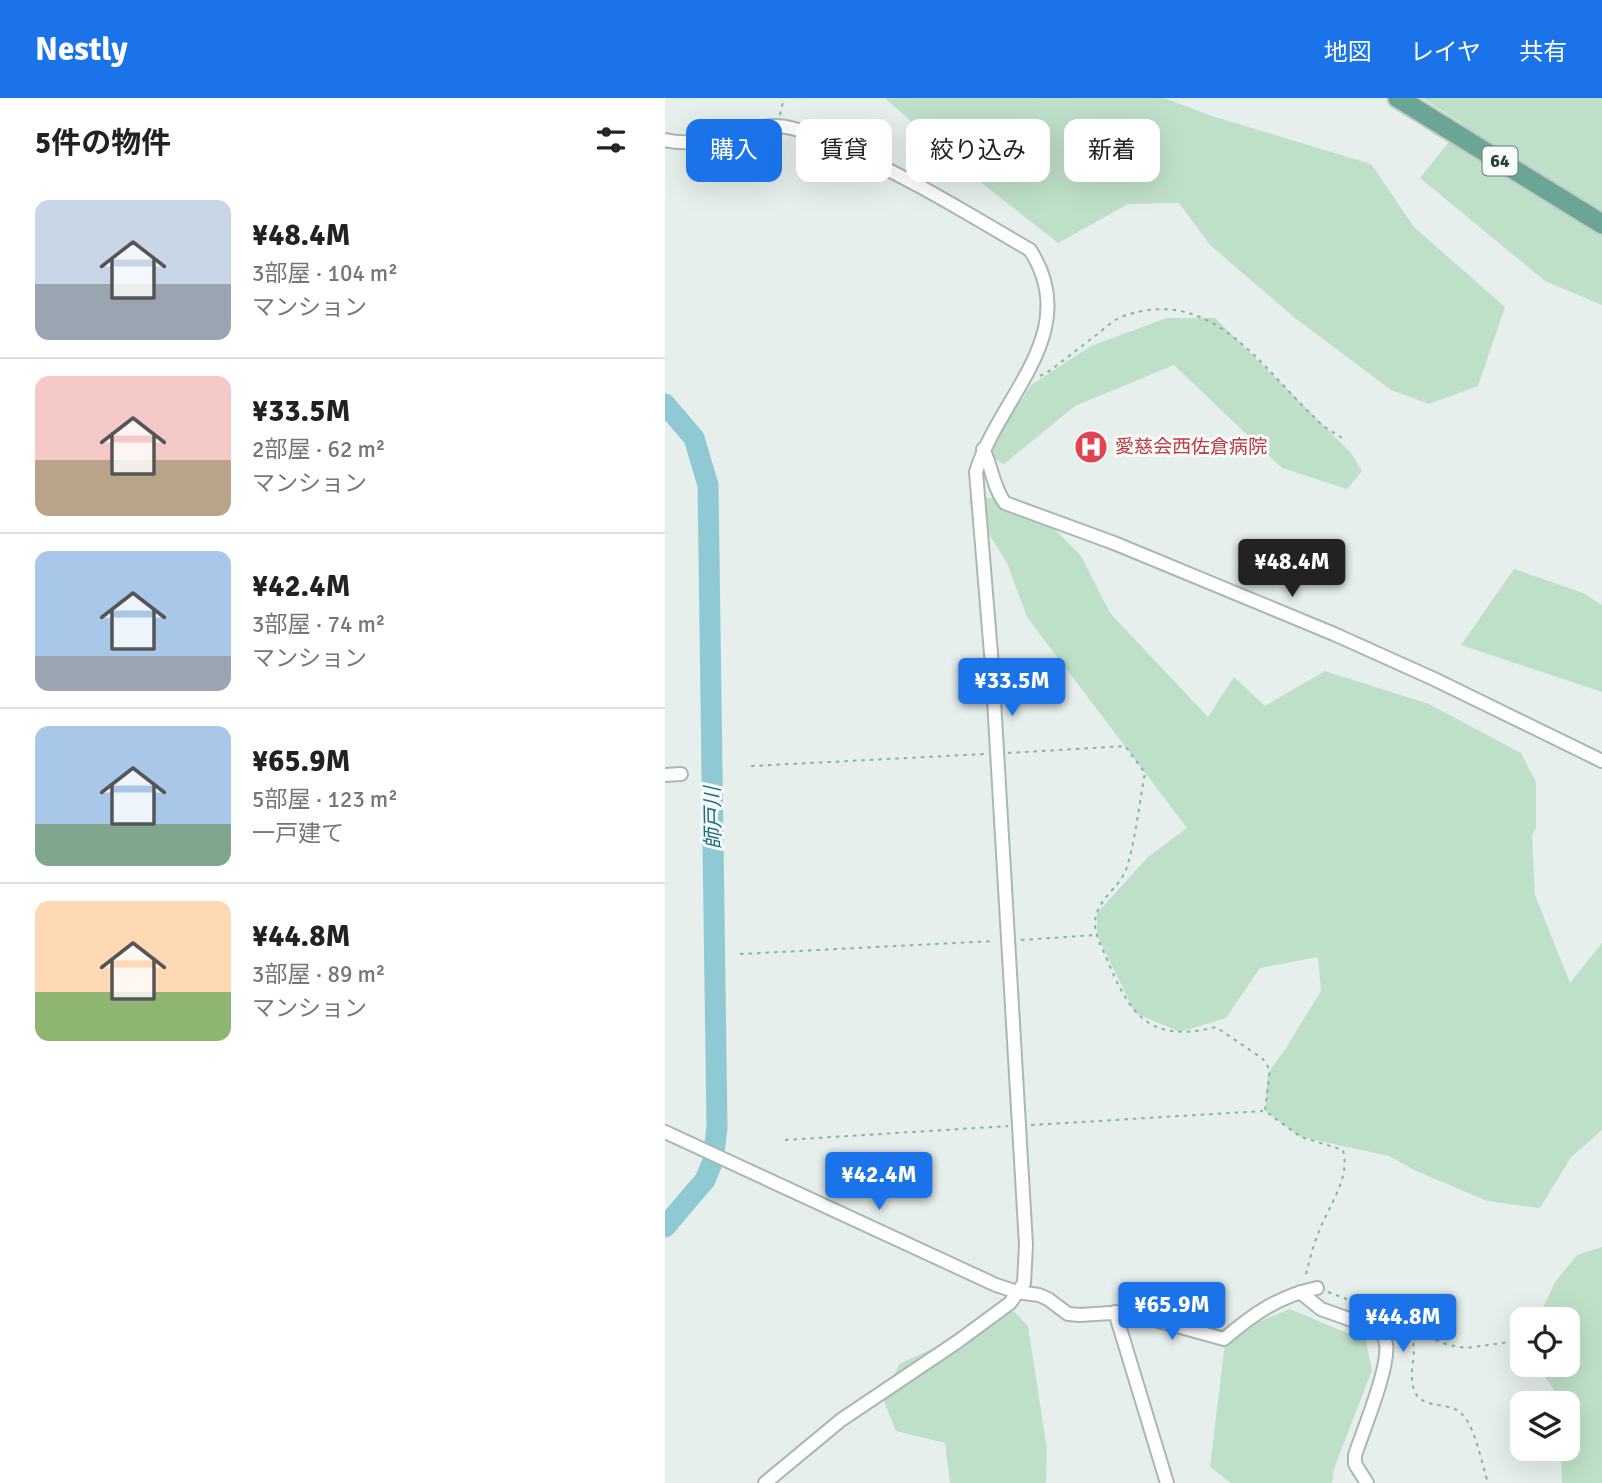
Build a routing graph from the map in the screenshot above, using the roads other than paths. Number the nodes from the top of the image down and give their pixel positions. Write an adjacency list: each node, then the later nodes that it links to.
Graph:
1 (1398, 98): 3 (main road, 64)
2 (665, 141): 4 (street)
3 (1602, 224)
4 (983, 449): 5 (street); 10 (street)
5 (1602, 761)
6 (681, 774): 7 (street)
7 (665, 775)
8 (665, 1132): 10 (street)
9 (1317, 1288): 11 (street)
10 (1017, 1292): 12 (street); 13 (street)
11 (1300, 1292): 12 (street); 15 (street)
12 (1115, 1312): 14 (street)
13 (765, 1483)
14 (1167, 1483)
15 (1367, 1483)

